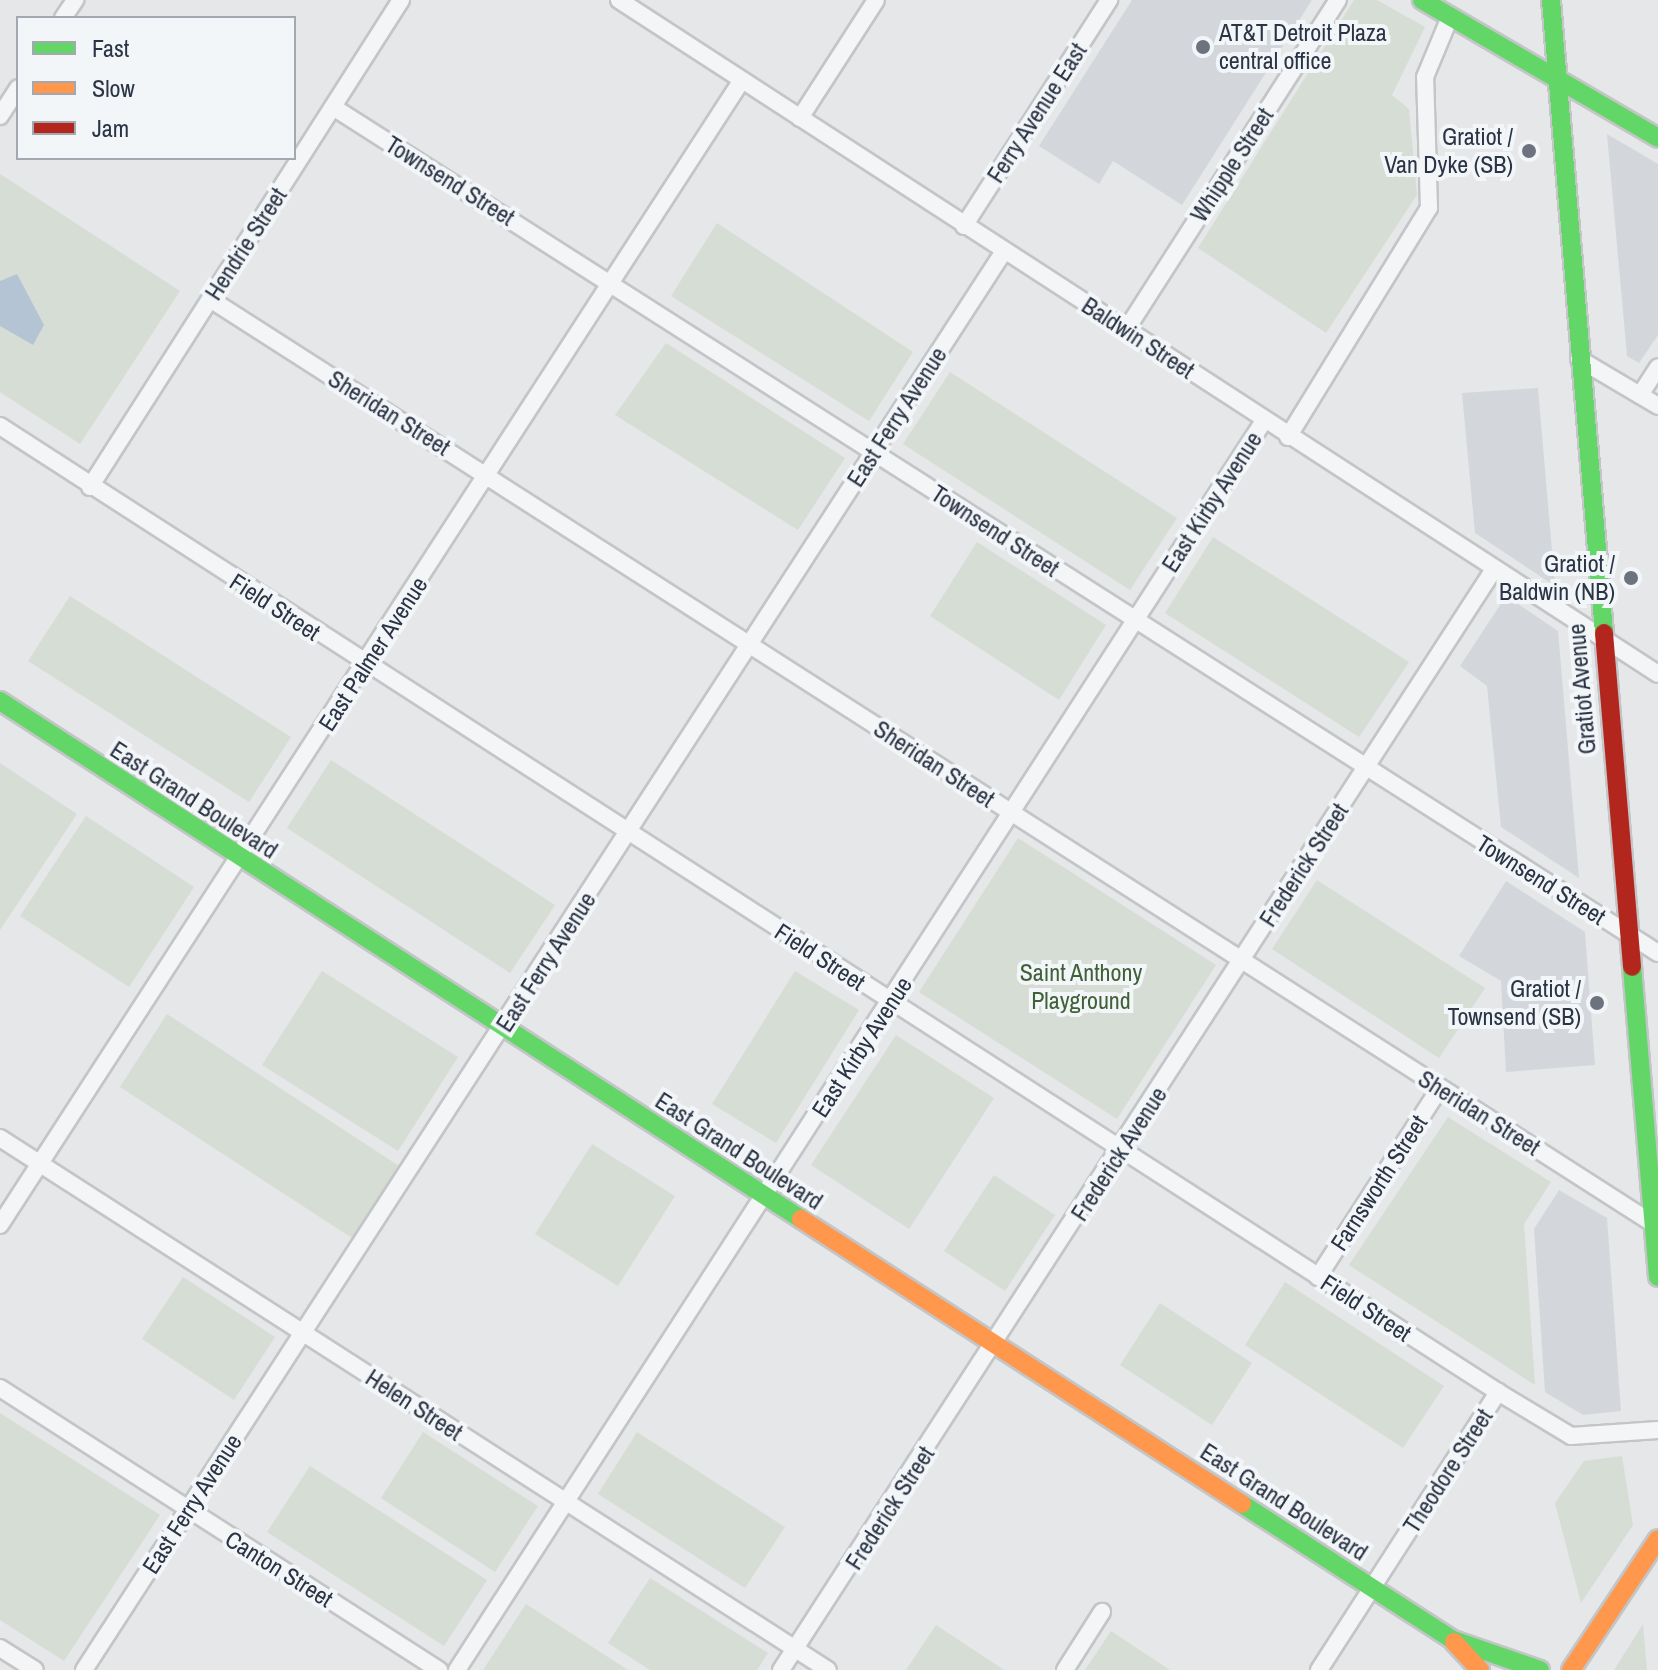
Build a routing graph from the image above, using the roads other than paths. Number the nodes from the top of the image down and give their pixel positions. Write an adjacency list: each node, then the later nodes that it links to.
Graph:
1 (401, 0): 13 (street, Hendrie Street)
2 (619, 0): 8 (street, Baldwin Street)
3 (876, 0): 15 (street)
4 (1109, 0): 17 (street, Ferry Avenue East)
5 (1338, 0): 21 (street, Whipple Street)
6 (1422, 0): 9 (main road)
7 (1551, 0): 10 (main road, Gratiot Avenue)
8 (640, 6): 11 (street, Baldwin Street)
9 (1450, 17): 10 (main road); 28 (street, East Kirby Avenue)
10 (1556, 79): 16 (main road); 22 (main road, Gratiot Avenue)
11 (742, 80): 15 (street, Baldwin Street); 19 (street, East Palmer Avenue)
12 (16, 91): 14 (street)
13 (333, 107): 19 (street, Townsend Street); 20 (street, Hendrie Street)
14 (0, 116)
15 (800, 118): 17 (street, Baldwin Street)
16 (1658, 138)
17 (964, 226): 18 (street, Baldwin Street)
18 (1004, 251): 21 (street, Baldwin Street); 29 (street, East Ferry Avenue)
19 (611, 283): 29 (street, Townsend Street); 30 (street, East Palmer Avenue)
20 (210, 299): 30 (street, Sheridan Street); 31 (street, Hendrie Street)
21 (1126, 330): 26 (street, Baldwin Street)
22 (1579, 359): 24 (street); 34 (main road, Gratiot Avenue)
23 (1658, 367): 24 (street)
24 (1640, 395): 25 (street)
25 (1658, 406)
26 (1263, 422): 28 (street, Baldwin Street); 33 (street, East Kirby Avenue)
27 (0, 426): 31 (street, Field Street)
28 (1288, 437): 32 (street, Baldwin Street)
29 (873, 453): 33 (street, Townsend Street); 35 (street, East Ferry Avenue)
30 (487, 475): 35 (street, Sheridan Street); 36 (street, East Palmer Avenue)
31 (90, 487): 36 (street, Field Street)
32 (1494, 569): 34 (street, Baldwin Street); 39 (street)
33 (1135, 621): 39 (street, Townsend Street); 40 (street, East Kirby Avenue)
34 (1602, 637): 37 (street, Baldwin Street); 43 (main road, Gratiot Avenue)
35 (749, 646): 40 (street, Sheridan Street); 41 (street, East Ferry Avenue)
36 (366, 665): 41 (street, Field Street); 42 (street, East Palmer Avenue)
37 (1658, 674)
38 (0, 701): 42 (main road, East Grand Boulevard)
39 (1366, 769): 43 (street, Townsend Street); 45 (street, Frederick Street)
40 (1012, 814): 45 (street, Sheridan Street); 46 (street, East Kirby Avenue)
41 (628, 833): 46 (street, Field Street); 47 (street, East Ferry Avenue)
42 (240, 859): 47 (main road, East Grand Boulevard); 51 (street, East Palmer Avenue)
43 (1626, 932): 44 (street, Townsend Street); 54 (main road, Gratiot Avenue)
44 (1658, 953)
45 (1242, 962): 48 (street, Sheridan Street); 50 (street, Frederick Avenue)
46 (890, 1003): 50 (street, Field Street); 52 (street, East Kirby Avenue)
47 (503, 1028): 52 (main road, East Grand Boulevard); 57 (street, East Ferry Avenue)
48 (1440, 1088): 54 (street, Sheridan Street); 55 (street, Farnsworth Street)
49 (0, 1138): 51 (street, Helen Street)
50 (1121, 1151): 55 (street, Field Street); 58 (street, Frederick Avenue)
51 (41, 1165): 53 (street, East Palmer Avenue); 57 (street, Helen Street)
52 (765, 1197): 58 (main road, East Grand Boulevard); 62 (street, East Kirby Avenue)
53 (0, 1225)
54 (1656, 1226): 56 (main road, Gratiot Avenue)
55 (1318, 1277): 60 (street, Field Street)
56 (1658, 1277)
57 (303, 1333): 62 (street, Helen Street); 63 (street, East Ferry Avenue)
58 (995, 1345): 65 (main road, East Grand Boulevard); 69 (street, Frederick Street)
59 (0, 1388): 63 (street, Canton Street)
60 (1498, 1392): 61 (street, Field Street); 65 (street, Theodore Street)
61 (1658, 1430)
62 (564, 1502): 69 (street, Helen Street); 73 (street, East Kirby Avenue)
63 (188, 1510): 71 (street, East Ferry Avenue); 72 (street, Canton Street)
64 (1658, 1539): 80 (main road)
65 (1372, 1588): 67 (main road, East Grand Boulevard); 77 (street, Theodore Street)
66 (1102, 1612): 76 (street)
67 (1453, 1640): 78 (main road, East Grand Boulevard); 79 (main road, East Grand Boulevard)
68 (0, 1648): 70 (street)
69 (797, 1649): 74 (street, Frederick Street); 75 (street, Helen Street)
70 (35, 1670)
71 (84, 1670)
72 (439, 1670)
73 (457, 1670)
74 (781, 1670)
75 (828, 1670)
76 (1065, 1670)
77 (1319, 1670)
78 (1480, 1670)
79 (1540, 1670)
80 (1571, 1670)

